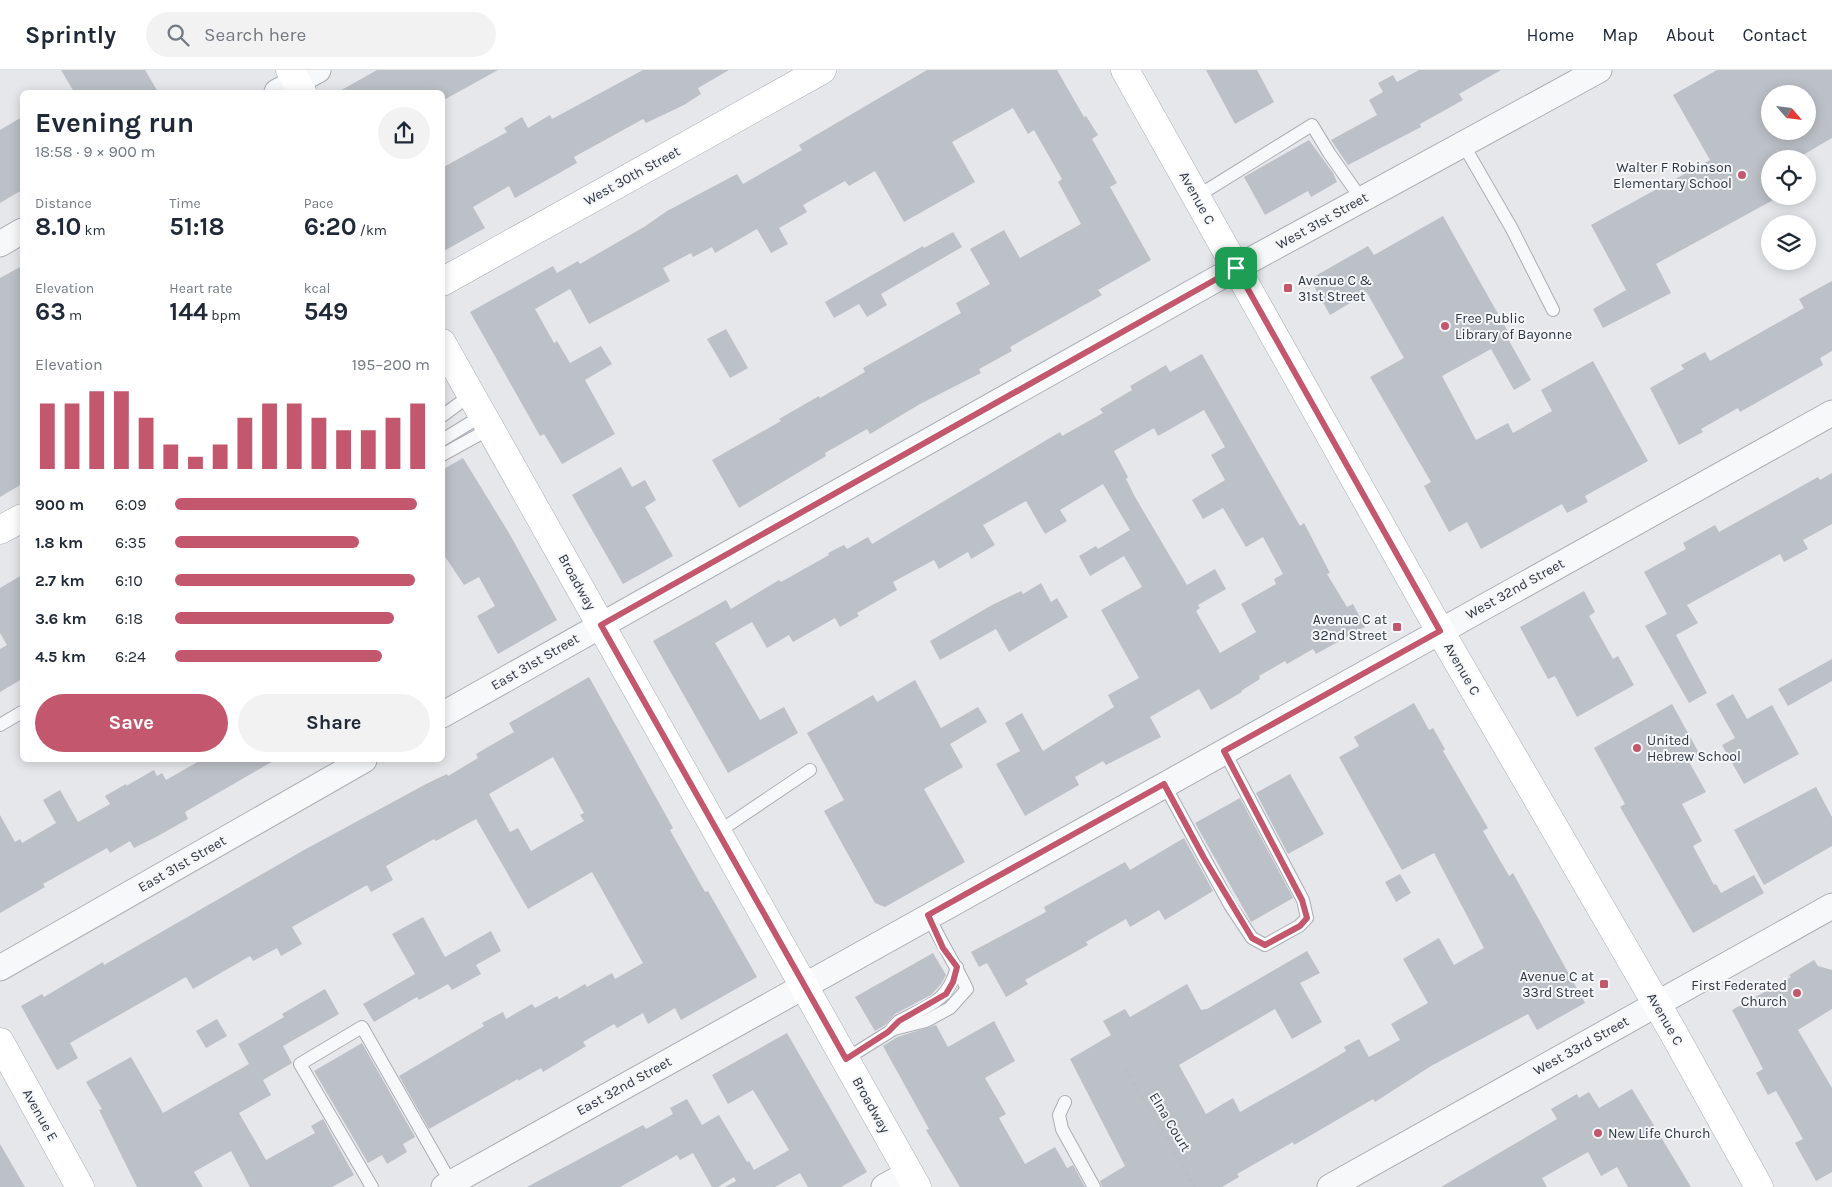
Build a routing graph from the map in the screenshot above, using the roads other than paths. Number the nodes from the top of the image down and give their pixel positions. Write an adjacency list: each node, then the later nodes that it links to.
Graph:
1 (822, 70): 10 (main road, West 30th Street)
2 (1125, 70): 5 (main road, Avenue C)
3 (1599, 70): 4 (street, West 31st Street)
4 (1464, 144): 6 (street, West 31st Street); 11 (lane)
5 (1196, 197): 6 (lane); 9 (main road, Avenue C)
6 (1362, 200): 9 (street, West 31st Street)
7 (20, 232): 8 (street)
8 (0, 244)
9 (1236, 268): 20 (street, West 31st Street); 21 (main road, Avenue C)
10 (445, 280)
11 (1553, 310)
12 (445, 348): 13 (main road, Broadway)
13 (482, 412): 15 (lane); 16 (lane); 17 (lane); 20 (main road, Broadway)
14 (1832, 412): 21 (street, West 32nd Street)
15 (445, 416)
16 (445, 438)
17 (445, 453)
18 (20, 519): 19 (main road)
19 (0, 530)
20 (601, 625): 23 (street, East 31st Street); 29 (main road, Broadway)
21 (1440, 631): 25 (street, West 32nd Street); 34 (main road, Avenue C)
22 (20, 713): 24 (lane)
23 (445, 713)
24 (0, 724)
25 (1224, 751): 28 (street, West 32nd Street); 28 (lane)
26 (360, 762): 32 (street, East 31st Street)
27 (810, 770): 29 (lane)
28 (1164, 784): 31 (street, West 32nd Street)
29 (718, 832): 33 (main road, Broadway)
30 (1832, 906): 34 (street, West 33rd Street)
31 (928, 915): 33 (street, West 32nd Street); 36 (lane)
32 (0, 968)
33 (804, 984): 36 (main road, Broadway); 39 (street, East 32nd Street)
34 (1657, 1004): 44 (street, West 33rd Street); 45 (main road, Avenue C)
35 (0, 1042): 40 (main road, Avenue E)
36 (846, 1059): 38 (main road, Broadway)
37 (1065, 1102): 43 (lane)
38 (913, 1180): 42 (street)
39 (447, 1185): 41 (lane)
40 (80, 1187)
41 (372, 1187)
42 (884, 1187)
43 (1094, 1187)
44 (1330, 1187)
45 (1760, 1187)

